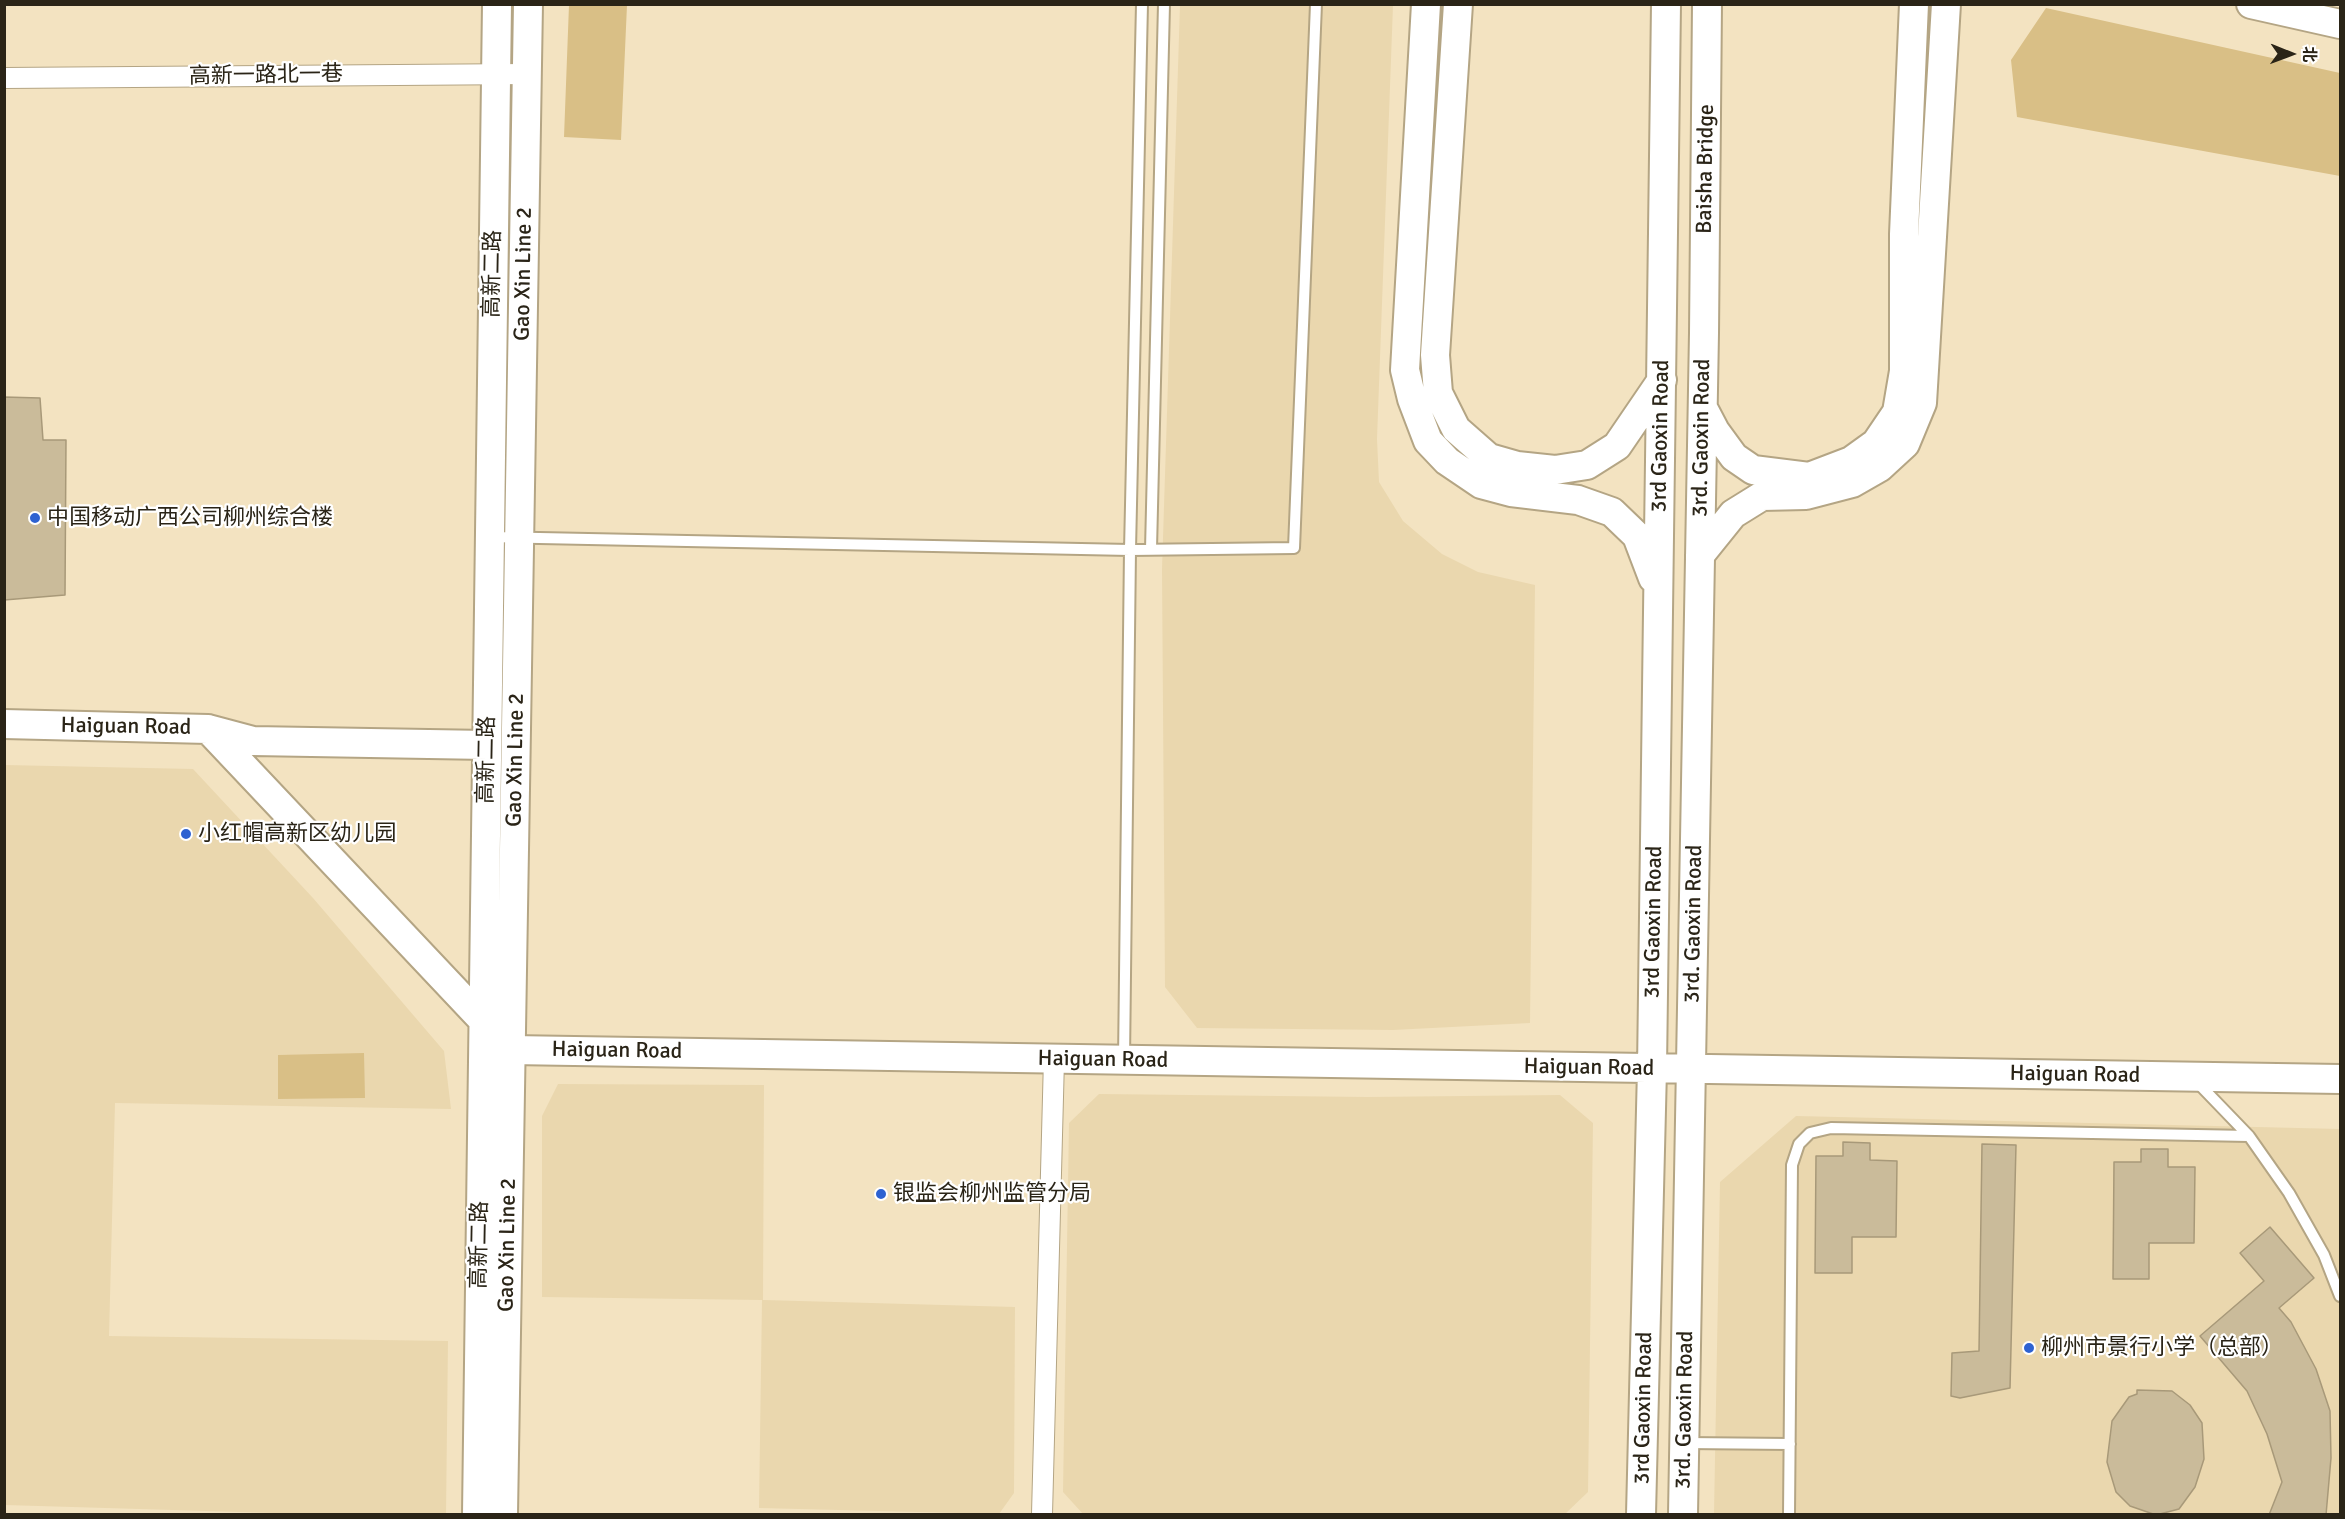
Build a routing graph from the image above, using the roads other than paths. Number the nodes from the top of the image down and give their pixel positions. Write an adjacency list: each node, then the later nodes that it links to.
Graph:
1 (497, 4): 14 (main road, 高新二路)
2 (528, 4): 15 (main road, Gao Xin Line 2)
3 (1142, 4): 24 (lane)
4 (1164, 4): 23 (lane)
5 (1316, 4): 23 (lane)
6 (1426, 4): 26 (main road)
7 (1458, 4): 19 (main road)
8 (1666, 4): 17 (main road, Baisha Bridge)
9 (1707, 4): 18 (main road, Baisha Bridge)
10 (1914, 4): 20 (main road)
11 (1946, 4): 25 (main road)
12 (2251, 4): 13 (main road)
13 (2340, 24)
14 (496, 74): 15 (street, 高新一路北一巷); 16 (street, 高新一路北一巷); 21 (main road, 高新二路)
15 (527, 74): 22 (main road, Gao Xin Line 2)
16 (4, 78)
17 (1663, 330): 19 (main road, 3rd Gaoxin Road)
18 (1704, 333): 20 (main road, 3rd. Gaoxin Road)
19 (1662, 380): 26 (main road, 3rd Gaoxin Road)
20 (1703, 406): 25 (main road, 3rd. Gaoxin Road)
21 (490, 537): 22 (lane); 29 (main road, 高新二路)
22 (519, 538): 24 (lane); 31 (main road, Gao Xin Line 2)
23 (1151, 549): 24 (lane)
24 (1130, 550): 33 (lane)
25 (1700, 555): 35 (main road, 3rd. Gaoxin Road)
26 (1659, 595): 34 (main road, 3rd Gaoxin Road)
27 (4, 724): 28 (main road, Haiguan Road)
28 (208, 729): 29 (main road); 30 (main road, Haiguan Road)
29 (487, 736): 30 (main road, 高新二路)
30 (483, 1017): 31 (main road, Haiguan Road); 42 (main road, 高新二路)
31 (511, 1050): 32 (main road, Haiguan Road); 43 (main road, Gao Xin Line 2)
32 (1054, 1059): 33 (main road, Haiguan Road); 44 (street)
33 (1124, 1060): 34 (main road, Haiguan Road)
34 (1652, 1069): 35 (main road, Haiguan Road); 45 (main road, 3rd Gaoxin Road)
35 (1692, 1070): 36 (main road, Haiguan Road); 40 (main road, 3rd. Gaoxin Road)
36 (2192, 1077): 37 (main road, Haiguan Road); 38 (lane)
37 (2340, 1079)
38 (2249, 1136): 39 (lane); 41 (lane)
39 (2340, 1296)
40 (1684, 1443): 41 (lane); 46 (main road, 3rd. Gaoxin Road)
41 (1790, 1444): 47 (lane)
42 (477, 1515)
43 (503, 1515)
44 (1042, 1515)
45 (1641, 1515)
46 (1683, 1515)
47 (1789, 1515)

